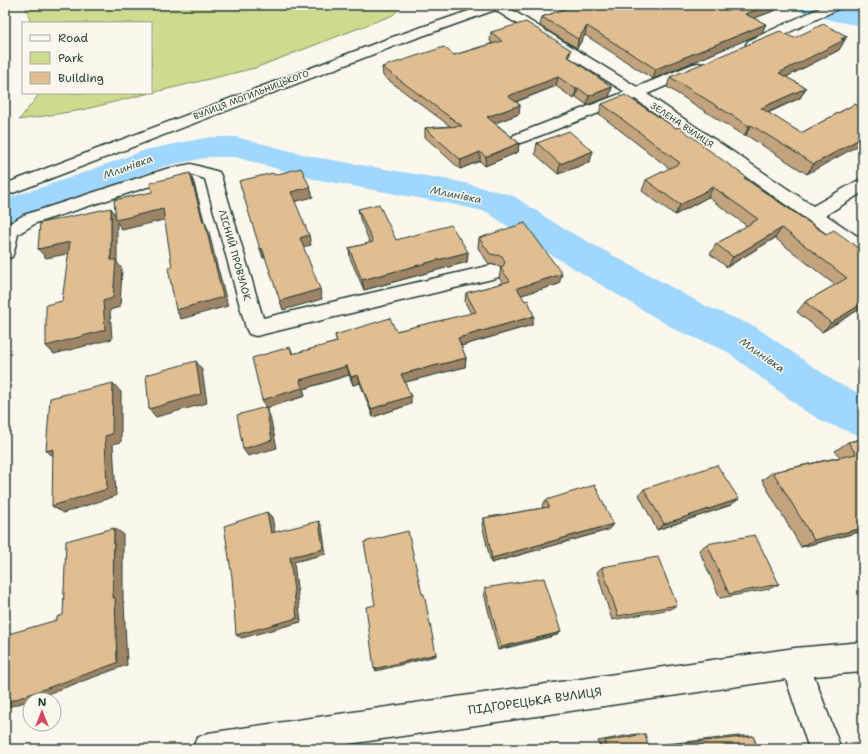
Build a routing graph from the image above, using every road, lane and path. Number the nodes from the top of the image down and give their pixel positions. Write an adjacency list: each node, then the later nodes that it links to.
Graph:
1 (836, 5): 3 (street)
2 (498, 6): 5 (street, ЗЕЛЕНА ВУЛИЦЯ); 8 (street, ВУЛИЦЯ МОГИЛЬНИЦЬКОГО)
3 (743, 48)
4 (707, 63): 5 (street)
5 (636, 94): 6 (street); 9 (street, ЗЕЛЕНА ВУЛИЦЯ)
6 (520, 138)
7 (863, 185): 9 (street)
8 (5, 190)
9 (813, 214): 10 (street, ЗЕЛЕНА ВУЛИЦЯ)
10 (863, 249)
11 (5, 252): 12 (street, ЛІСНИЙ ПРОВУЛОК)
12 (492, 272)
13 (863, 657): 14 (street, ПІДГОРЕЦЬКА ВУЛИЦЯ)
14 (795, 663): 15 (street, ПІДГОРЕЦЬКА ВУЛИЦЯ); 16 (street)
15 (208, 749)
16 (825, 749)

